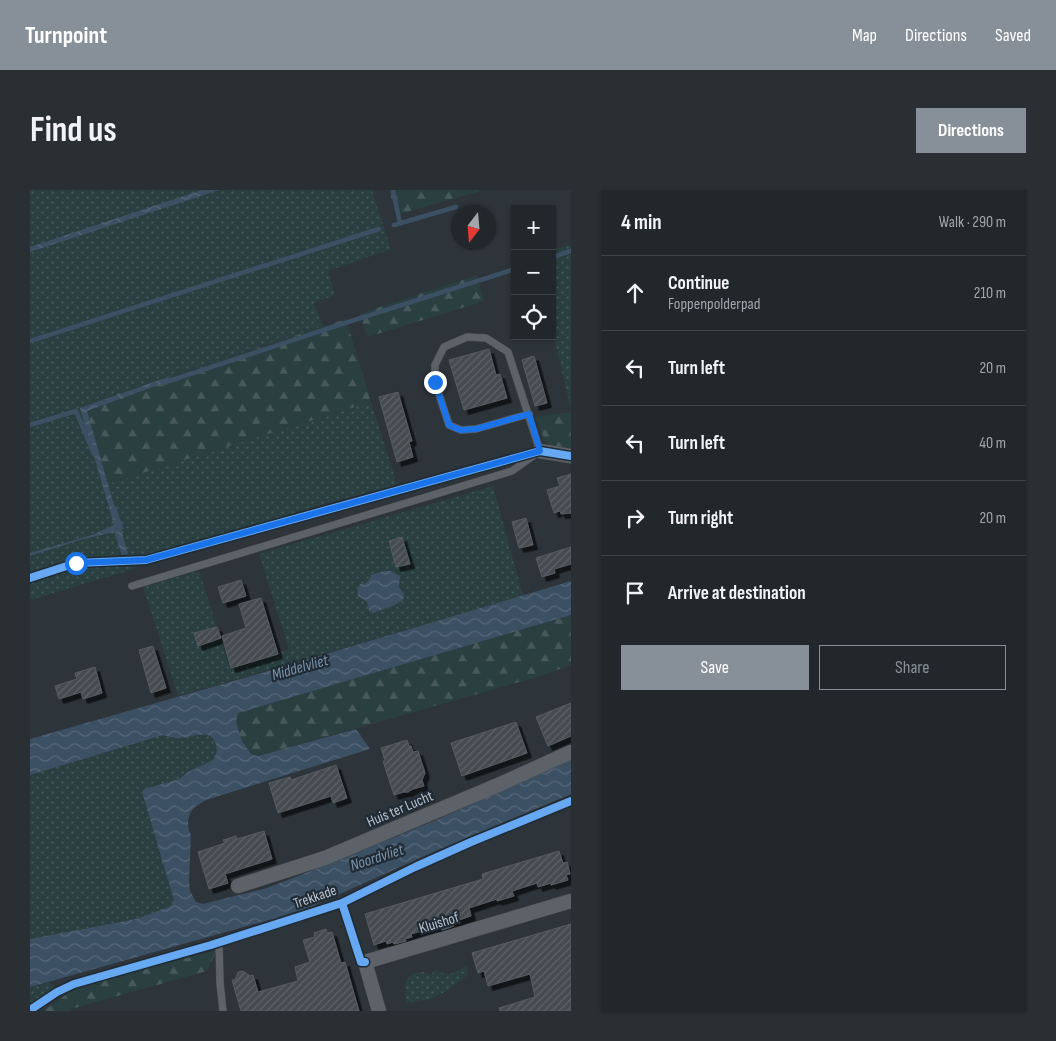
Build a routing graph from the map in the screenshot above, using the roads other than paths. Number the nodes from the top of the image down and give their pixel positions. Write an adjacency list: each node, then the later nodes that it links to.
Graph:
1 (529, 414): 1 (lane); 2 (lane)
2 (540, 451): 3 (street); 4 (lane)
3 (571, 456)
4 (132, 586)
5 (571, 752): 7 (street, Huis ter Lucht)
6 (571, 801): 9 (lane, Trekkade)
7 (238, 886)
8 (571, 901): 10 (street, Kluishof)
9 (223, 1011)
10 (379, 1011)

